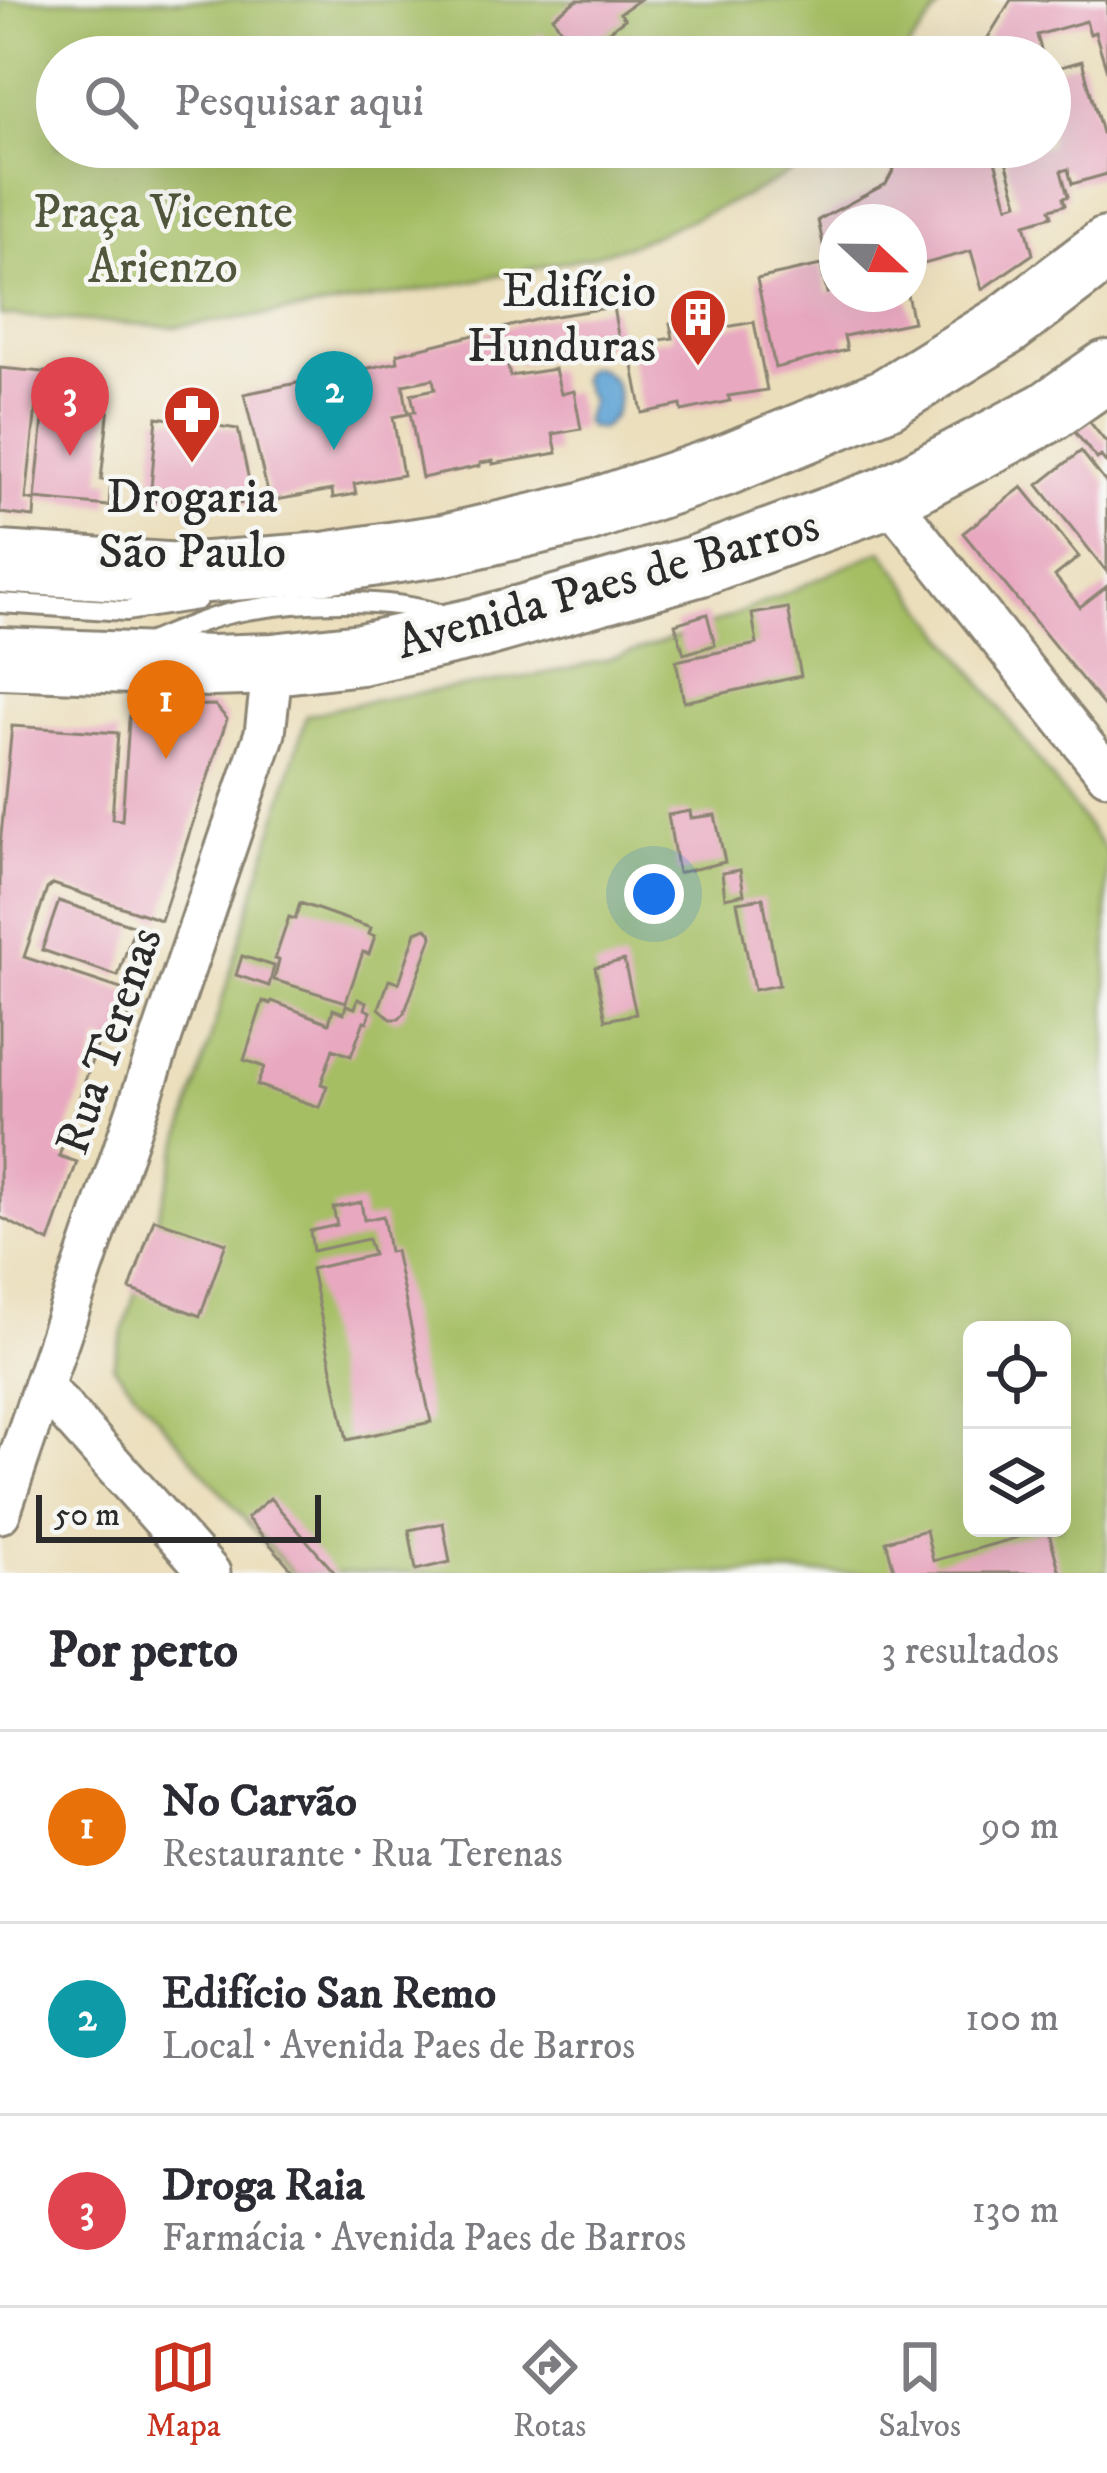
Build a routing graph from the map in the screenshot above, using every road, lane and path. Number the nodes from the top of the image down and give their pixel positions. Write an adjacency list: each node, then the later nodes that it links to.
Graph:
1 (1107, 248): 4 (main road, Avenida Paes de Barros)
2 (1107, 371): 3 (main road, Avenida Paes de Barros)
3 (887, 496): 7 (main road, Avenida Paes de Barros); 11 (street)
4 (0, 562)
5 (214, 597): 6 (lane)
6 (0, 603)
7 (482, 627): 9 (lane); 10 (main road, Avenida Paes de Barros)
8 (0, 658): 9 (main road, Avenida Paes de Barros)
9 (99, 663): 10 (main road, Avenida Paes de Barros)
10 (273, 664): 12 (street, Rua Terenas)
11 (1107, 774)
12 (43, 1386): 13 (street, Rua Terenas); 14 (street)
13 (0, 1514)
14 (210, 1573)

